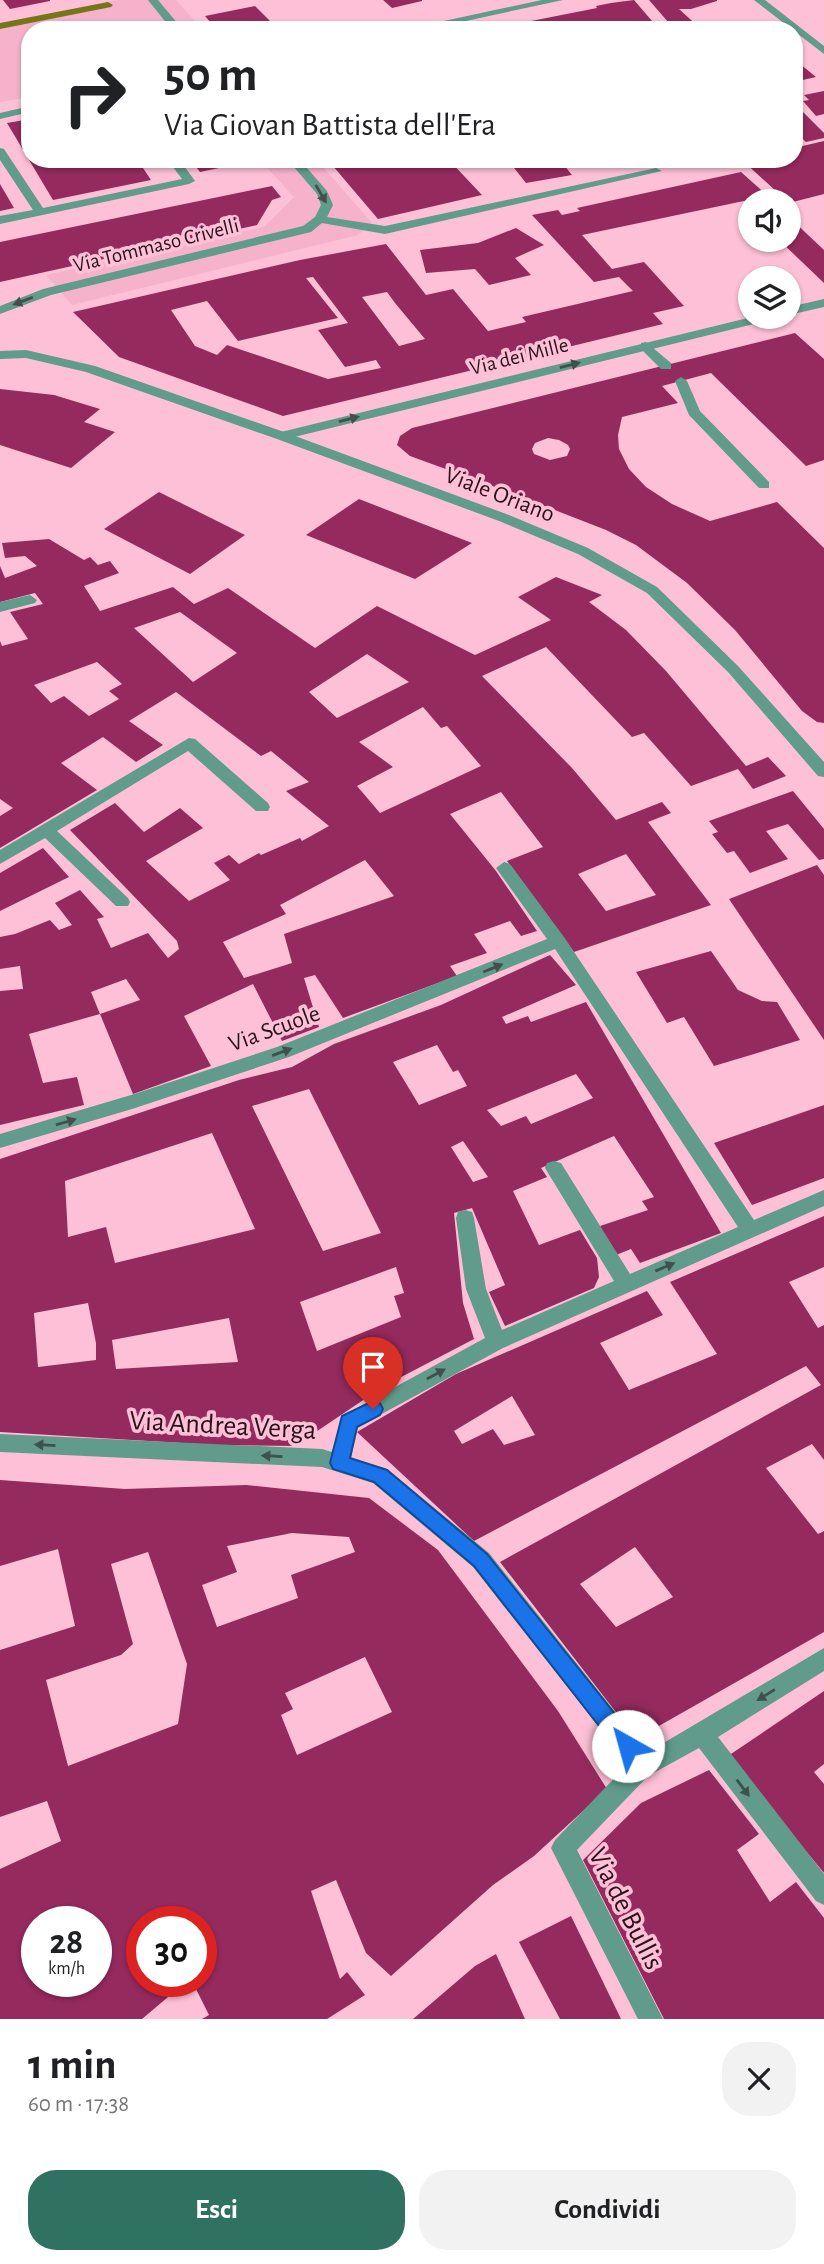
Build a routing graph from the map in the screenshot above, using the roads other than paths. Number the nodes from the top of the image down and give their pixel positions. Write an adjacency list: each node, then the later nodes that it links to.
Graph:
1 (153, 0): 4 (street)
2 (558, 0): 5 (street)
3 (759, 0): 6 (street)
4 (170, 21)
5 (452, 21)
6 (786, 21)
7 (803, 35): 8 (street)
8 (824, 51)
9 (21, 111): 10 (street)
10 (0, 116)
11 (0, 150): 15 (street)
12 (180, 168): 15 (street)
13 (301, 168): 16 (street, one-way to 16)
14 (656, 171): 16 (street)
15 (40, 212): 17 (street)
16 (320, 219): 20 (street, Via Tommaso Crivelli, one-way to 20)
17 (0, 220)
18 (824, 303): 19 (street)
19 (801, 308)
20 (0, 310)
21 (738, 324): 22 (street, Via dei Mille)
22 (646, 346): 24 (street); 26 (street, Via dei Mille, one-way to 22)
23 (0, 355): 26 (street, Viale Oriano)
24 (666, 366)
25 (681, 381): 27 (street)
26 (282, 436): 30 (street, Viale Oriano)
27 (764, 485)
28 (30, 600): 29 (street)
29 (0, 607)
30 (824, 772)
31 (262, 807): 32 (street)
32 (46, 830): 33 (street); 35 (street)
33 (0, 858)
34 (504, 868): 36 (street)
35 (122, 902)
36 (558, 941): 37 (street, Via Scuole, one-way to 36); 41 (street)
37 (0, 1141)
38 (554, 1168): 42 (street)
39 (824, 1198): 41 (street)
40 (465, 1218): 43 (street)
41 (751, 1231): 42 (street, one-way to 41)
42 (626, 1284): 43 (street)
43 (496, 1342): 45 (street, one-way to 43)
44 (0, 1443): 45 (street, Via Andrea Verga, one-way to 44)
45 (340, 1463): 48 (street, Via Andrea Verga)
46 (824, 1659): 47 (street, one-way to 47)
47 (702, 1734): 48 (street); 49 (street, one-way to 49)
48 (640, 1768): 50 (street, Via de Bullis)
49 (824, 1894)
50 (650, 2019)

